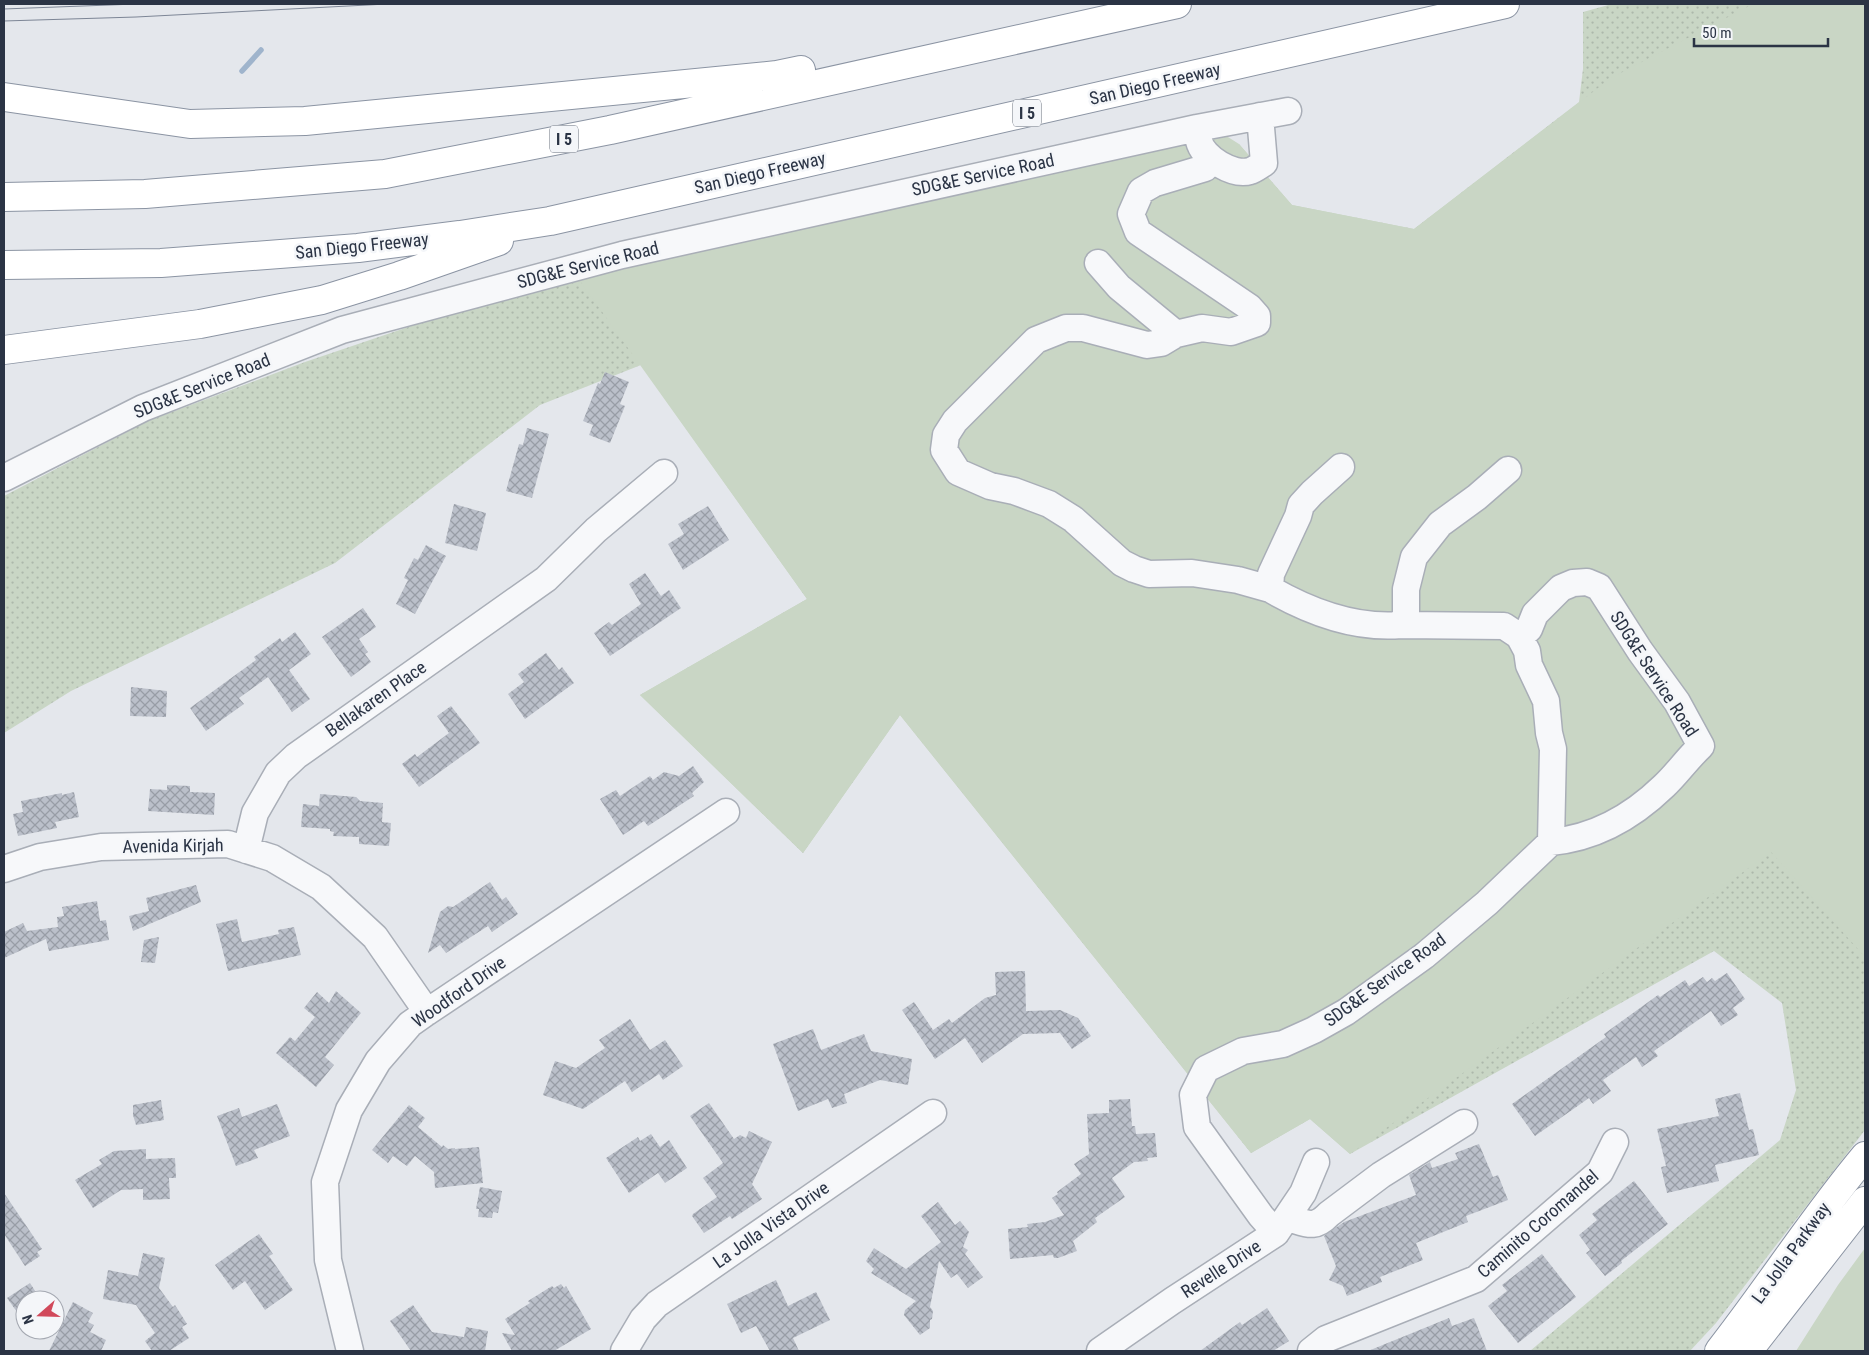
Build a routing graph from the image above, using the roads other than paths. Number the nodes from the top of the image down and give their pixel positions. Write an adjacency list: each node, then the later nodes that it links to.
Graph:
1 (1177, 4): 3 (highway, I 5)
2 (1504, 4): 10 (highway, San Diego Freeway / I 5)
3 (1116, 17): 4 (highway); 9 (highway, I 5)
4 (4, 97)
5 (1288, 111): 6 (street, SDG&E Service Road)
6 (1260, 116): 7 (street, SDG&E Service Road); 8 (street)
7 (1197, 128): 8 (street); 18 (street, SDG&E Service Road)
8 (1206, 155): 13 (street)
9 (4, 197)
10 (550, 221): 12 (highway, San Diego Freeway / I 5); 14 (highway)
11 (1098, 263): 13 (street)
12 (4, 265)
13 (1176, 334): 19 (street)
14 (4, 350)
15 (1340, 467): 19 (street)
16 (1508, 470): 20 (street)
17 (664, 473): 24 (street, Bellakaren Place)
18 (4, 478)
19 (1270, 588): 20 (street)
20 (1401, 625): 21 (street)
21 (1519, 636): 23 (street); 23 (street, SDG&E Service Road)
22 (726, 812): 26 (street, Woodford Drive)
23 (1551, 842): 33 (street, SDG&E Service Road)
24 (246, 850): 25 (street, Avenida Kirjah); 26 (street, Avenida Kirjah)
25 (4, 870)
26 (427, 1012): 35 (street, Woodford Drive)
27 (933, 1113): 36 (street, La Jolla Vista Drive)
28 (1464, 1123): 33 (street)
29 (1615, 1142): 38 (street, Caminito Coromandel)
30 (1865, 1156): 34 (highway, La Jolla Parkway)
31 (1316, 1162): 33 (street, Revelle Drive)
32 (1865, 1201): 41 (highway, La Jolla Parkway)
33 (1282, 1225): 37 (street, Revelle Drive)
34 (1745, 1318): 39 (highway); 40 (highway, La Jolla Parkway)
35 (350, 1351)
36 (624, 1351)
37 (1100, 1351)
38 (1310, 1351)
39 (1706, 1351)
40 (1718, 1351)
41 (1748, 1351)

